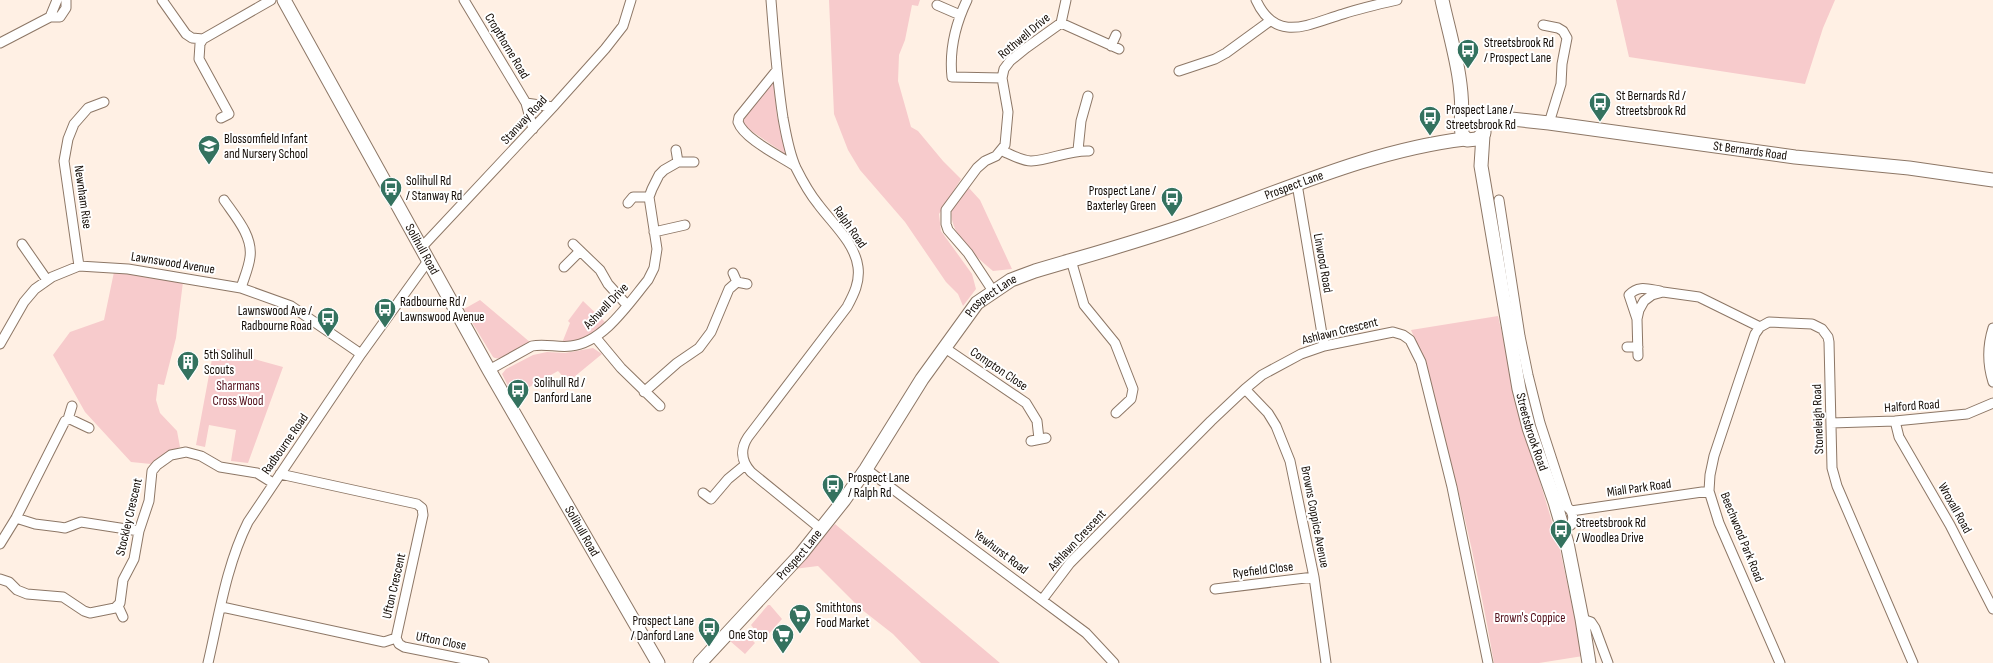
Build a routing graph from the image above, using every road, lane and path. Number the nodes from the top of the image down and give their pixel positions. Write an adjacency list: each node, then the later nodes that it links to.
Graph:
1 (57, 0): 16 (street)
2 (66, 0): 16 (street)
3 (162, 0): 21 (street)
4 (271, 0): 21 (street)
5 (284, 0): 57 (street, Solihull Road)
6 (464, 0): 29 (street, Cropthorne Road)
7 (631, 0): 30 (street, Stanway Road)
8 (771, 0): 23 (street, Ralph Road)
9 (967, 0): 15 (street)
10 (1066, 0): 18 (street, Rothwell Drive)
11 (1256, 0): 17 (street)
12 (1397, 0): 17 (street)
13 (1442, 0): 26 (street)
14 (937, 6): 15 (street)
15 (960, 15): 25 (street)
16 (50, 16): 22 (street)
17 (1270, 21): 24 (street)
18 (1061, 23): 20 (street); 25 (street, Rothwell Drive)
19 (1542, 25): 34 (street)
20 (1116, 35)
21 (203, 39): 32 (street)
22 (0, 42)
23 (776, 70): 44 (street, Ralph Road); 44 (street)
24 (1179, 71)
25 (1002, 78): 39 (street, Rothwell Drive)
26 (1460, 82): 31 (street); 36 (street)
27 (1088, 96): 40 (street)
28 (104, 102): 61 (street, Newnham Rise)
29 (526, 103): 30 (street); 35 (street, Cropthorne Road)
30 (554, 107): 35 (street, Stanway Road)
31 (1477, 116): 33 (street, St Bernards Road); 36 (street); 37 (street)
32 (221, 118)
33 (1508, 120): 34 (street, St Bernards Road); 37 (street, St Bernards Road)
34 (1549, 123): 46 (street, St Bernards Road)
35 (533, 129): 57 (street, Stanway Road)
36 (1464, 133): 37 (street); 45 (street, Streetsbrook Road); 47 (street, Prospect Lane)
37 (1484, 133): 45 (street, Streetsbrook Road)
38 (676, 150): 42 (street)
39 (1002, 150): 40 (street); 66 (street)
40 (1078, 150): 41 (street)
41 (1089, 151)
42 (678, 162): 43 (street); 48 (street)
43 (694, 162)
44 (795, 166): 92 (street, Ralph Road)
45 (1481, 166): 54 (street, Streetsbrook Road)
46 (1993, 180)
47 (1297, 184): 59 (street, Prospect Lane); 75 (street, Linwood Road)
48 (649, 197): 51 (street); 53 (street, Ashwell Drive)
49 (224, 200): 65 (street)
50 (1499, 200): 54 (street, Streetsbrook Road)
51 (628, 203)
52 (685, 225): 53 (street)
53 (654, 232): 68 (street, Ashwell Drive)
54 (1499, 241): 98 (street, Streetsbrook Road)
55 (22, 244): 63 (street)
56 (573, 244): 58 (street)
57 (421, 248): 60 (street, Solihull Road)
58 (580, 251): 62 (street); 68 (street)
59 (1071, 260): 66 (street, Prospect Lane); 86 (street)
60 (428, 261): 78 (street, Radbourne Road); 79 (street, Solihull Road)
61 (79, 266): 63 (street, Lawnswood Avenue); 65 (street, Lawnswood Avenue)
62 (564, 267)
63 (47, 280): 72 (street, Lawnswood Avenue)
64 (747, 284): 82 (street)
65 (242, 288): 78 (street, Lawnswood Avenue)
66 (993, 291): 77 (street, Prospect Lane)
67 (1663, 292): 69 (street); 69 (street); 70 (street)
68 (627, 305): 73 (street, Ashwell Drive)
69 (1637, 319): 76 (street)
70 (1760, 327): 89 (street, Stoneleigh Road); 96 (street, Beechwood Park Road)
71 (1993, 328): 80 (street)
72 (3, 332): 74 (street, Lawnswood Avenue)
73 (596, 338): 79 (street, Ashwell Drive); 82 (street)
74 (0, 344)
75 (1324, 346): 81 (street, Ashlawn Crescent); 120 (street, Ashlawn Crescent)
76 (1627, 347)
77 (945, 348): 91 (street, Compton Close); 93 (street, Prospect Lane)
78 (361, 354): 94 (street, Radbourne Road)
79 (489, 370): 116 (street, Solihull Road)
80 (1993, 382)
81 (1245, 389): 104 (street, Browns Coppice Avenue); 107 (street, Ashlawn Crescent)
82 (644, 392): 85 (street)
83 (1993, 404): 88 (street, Halford Road)
84 (72, 406): 87 (street)
85 (660, 406)
86 (1116, 413)
87 (68, 419): 90 (street); 99 (street)
88 (1896, 421): 89 (street, Halford Road); 110 (street, Wroxall Road)
89 (1830, 423): 124 (street, Stoneleigh Road)
90 (89, 428)
91 (1039, 439)
92 (745, 465): 97 (street); 101 (street)
93 (866, 469): 101 (street, Prospect Lane); 107 (street, Yewhurst Road)
94 (280, 474): 95 (street, Radbourne Road); 113 (street, Ufton Crescent)
95 (273, 483): 102 (street, Stockley Crescent); 109 (street, Radbourne Road)
96 (1710, 491): 98 (street, Miall Park Road); 123 (street, Beechwood Park Road)
97 (703, 493)
98 (1564, 506): 100 (street, Streetsbrook Road); 100 (street)
99 (16, 518): 102 (street); 103 (street)
100 (1563, 528): 112 (street, Streetsbrook Road)
101 (821, 530): 117 (street, Prospect Lane)
102 (139, 531): 108 (street, Stockley Crescent)
103 (0, 544)
104 (1314, 577): 106 (street, Ryefield Close); 119 (street, Browns Coppice Avenue)
105 (0, 579): 108 (street)
106 (1215, 589)
107 (1042, 600): 118 (street, Yewhurst Road)
108 (118, 606): 111 (street)
109 (222, 607): 113 (street, Ufton Crescent); 114 (street, Radbourne Road)
110 (1993, 608)
111 (123, 617)
112 (1582, 619): 121 (street, Streetsbrook Road); 122 (street)
113 (396, 638): 115 (street, Ufton Close)
114 (208, 663)
115 (484, 663)
116 (658, 663)
117 (700, 663)
118 (1114, 663)
119 (1326, 663)
120 (1488, 663)
121 (1589, 663)
122 (1608, 663)
123 (1780, 663)
124 (1913, 663)

